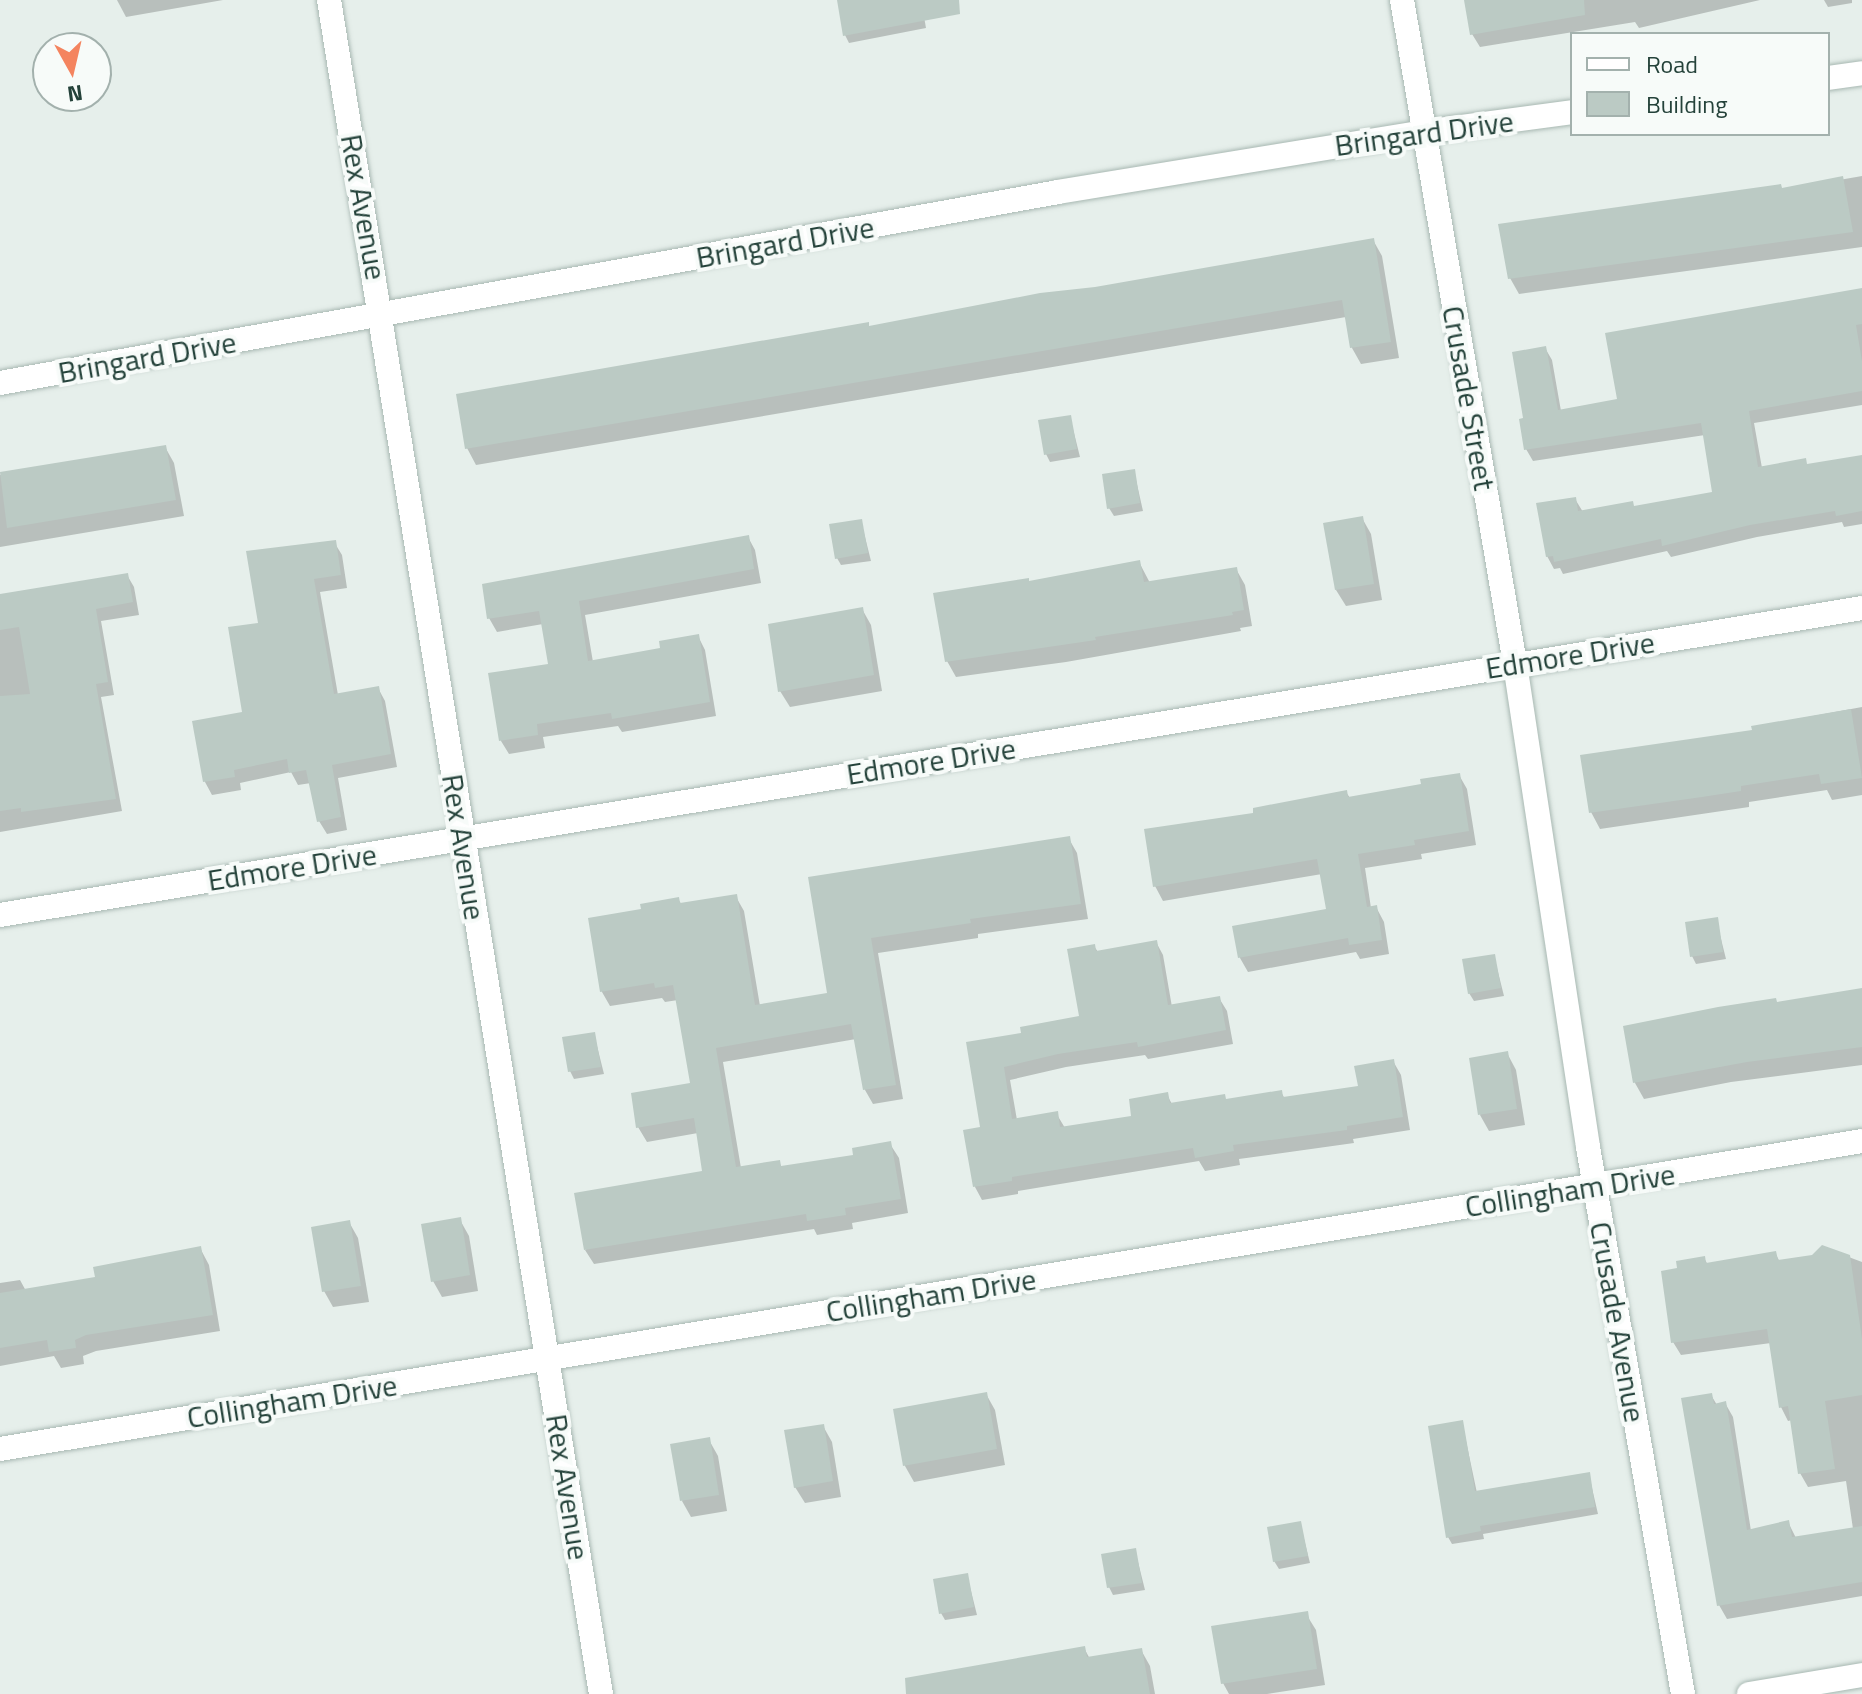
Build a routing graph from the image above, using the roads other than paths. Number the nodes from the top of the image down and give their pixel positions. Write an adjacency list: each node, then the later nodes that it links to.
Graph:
1 (329, 0): 7 (street, Rex Avenue)
2 (1402, 0): 6 (street)
3 (1862, 73): 4 (street)
4 (1830, 78)
5 (1570, 112): 6 (street, Bringard Drive)
6 (1423, 132): 7 (street, Bringard Drive); 10 (street, Crusade Street)
7 (382, 316): 8 (street, Bringard Drive); 11 (street, Rex Avenue)
8 (0, 383)
9 (1862, 608): 10 (street, Edmore Drive)
10 (1515, 664): 11 (street, Edmore Drive); 14 (street, Crusade Avenue)
11 (462, 838): 12 (street, Edmore Drive); 15 (street, Rex Avenue)
12 (0, 915)
13 (1862, 1141): 14 (street, Collingham Drive)
14 (1595, 1186): 15 (street, Collingham Drive); 19 (street, Crusade Avenue)
15 (547, 1358): 16 (street, Collingham Drive); 18 (street, Rex Avenue)
16 (0, 1449)
17 (1862, 1675): 20 (street)
18 (601, 1694)
19 (1683, 1694)
20 (1749, 1694)

